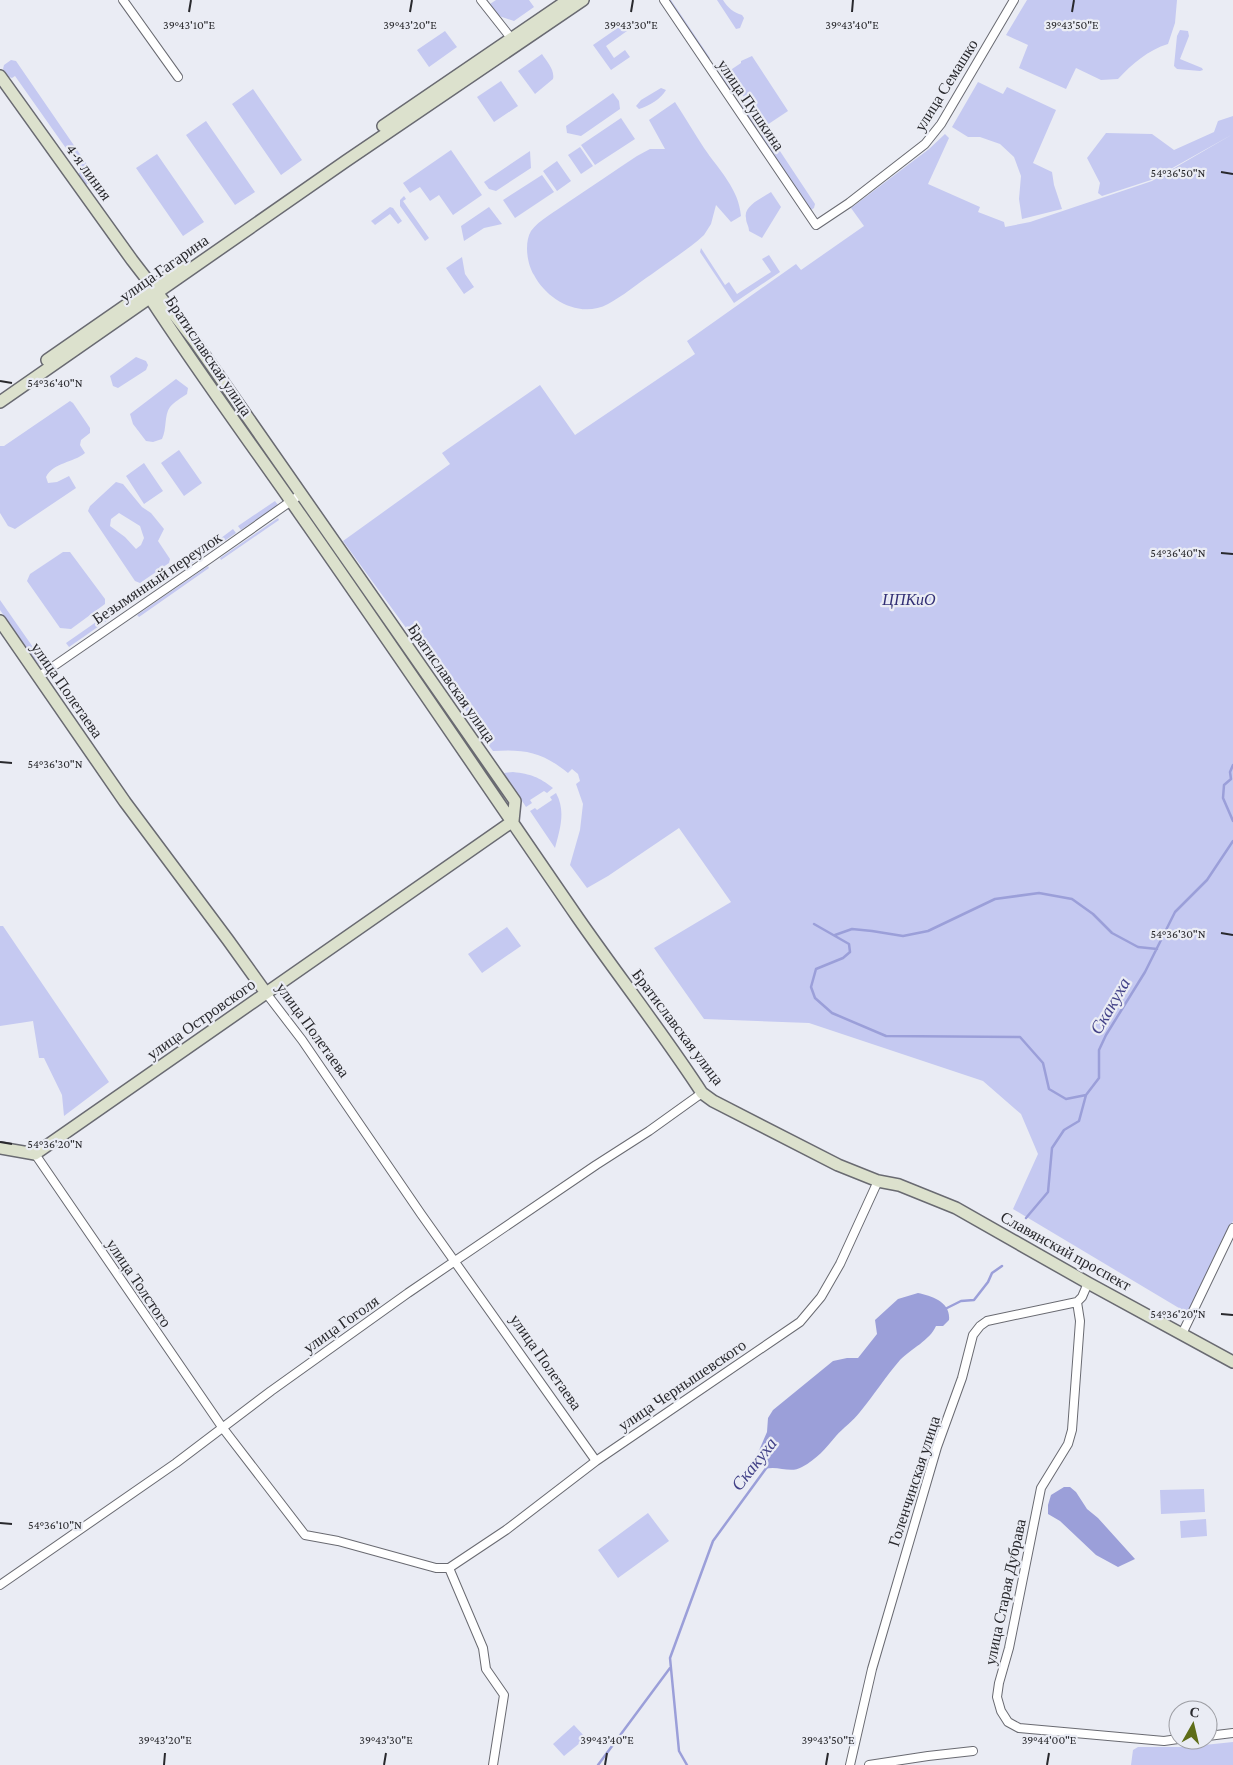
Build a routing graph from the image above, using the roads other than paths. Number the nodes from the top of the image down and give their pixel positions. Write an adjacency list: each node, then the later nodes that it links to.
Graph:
1 (123, 0): 9 (street)
2 (481, 0): 7 (street)
3 (568, 0): 7 (street, улица Гагарина)
4 (583, 0): 10 (street, улица Гагарина)
5 (664, 0): 11 (street, улица Пушкина)
6 (1014, 0): 11 (street, улица Семашко)
7 (511, 38): 10 (street, улица Гагарина)
8 (0, 76): 12 (street, 4-я линия)
9 (178, 77)
10 (344, 158): 12 (street, улица Гагарина)
11 (816, 225)
12 (153, 293): 13 (street, улица Гагарина); 14 (street, улица Гагарина); 15 (street, Братиславская улица); 16 (street, Братиславская улица)
13 (0, 392)
14 (0, 402)
15 (301, 494): 16 (street); 19 (street, Братиславская улица)
16 (291, 502): 18 (street, Безымянный переулок); 19 (street, Братиславская улица)
17 (0, 621): 18 (street, улица Полетаева)
18 (38, 677): 20 (street, улица Полетаева)
19 (513, 821): 20 (street, улица Островского); 21 (street, Братиславская улица)
20 (266, 993): 23 (street, улица Островского); 26 (street, улица Полетаева)
21 (702, 1093): 24 (street, Братиславская улица); 26 (street, улица Гоголя)
22 (0, 1148): 23 (street)
23 (35, 1154): 31 (street, улица Толстого)
24 (878, 1181): 27 (street, Славянский проспект); 32 (street, улица Чернышевского)
25 (1233, 1228): 29 (street)
26 (455, 1261): 31 (street, улица Гоголя); 32 (street, улица Полетаева)
27 (1088, 1283): 28 (street); 29 (street, Славянский проспект)
28 (1076, 1302): 37 (street, улица Старая Дубрава); 41 (street, Голенчинская улица)
29 (1182, 1334): 30 (street, Славянский проспект)
30 (1233, 1362)
31 (222, 1427): 33 (street, улица Толстого); 34 (street, улица Гоголя)
32 (596, 1461): 33 (street, улица Чернышевского)
33 (449, 1568): 40 (street)
34 (0, 1585)
35 (1233, 1733): 36 (street)
36 (1218, 1735)
37 (1168, 1740)
38 (973, 1751): 39 (street)
39 (928, 1756): 42 (street); 43 (street)
40 (493, 1765)
41 (850, 1765)
42 (869, 1765)
43 (931, 1765)

